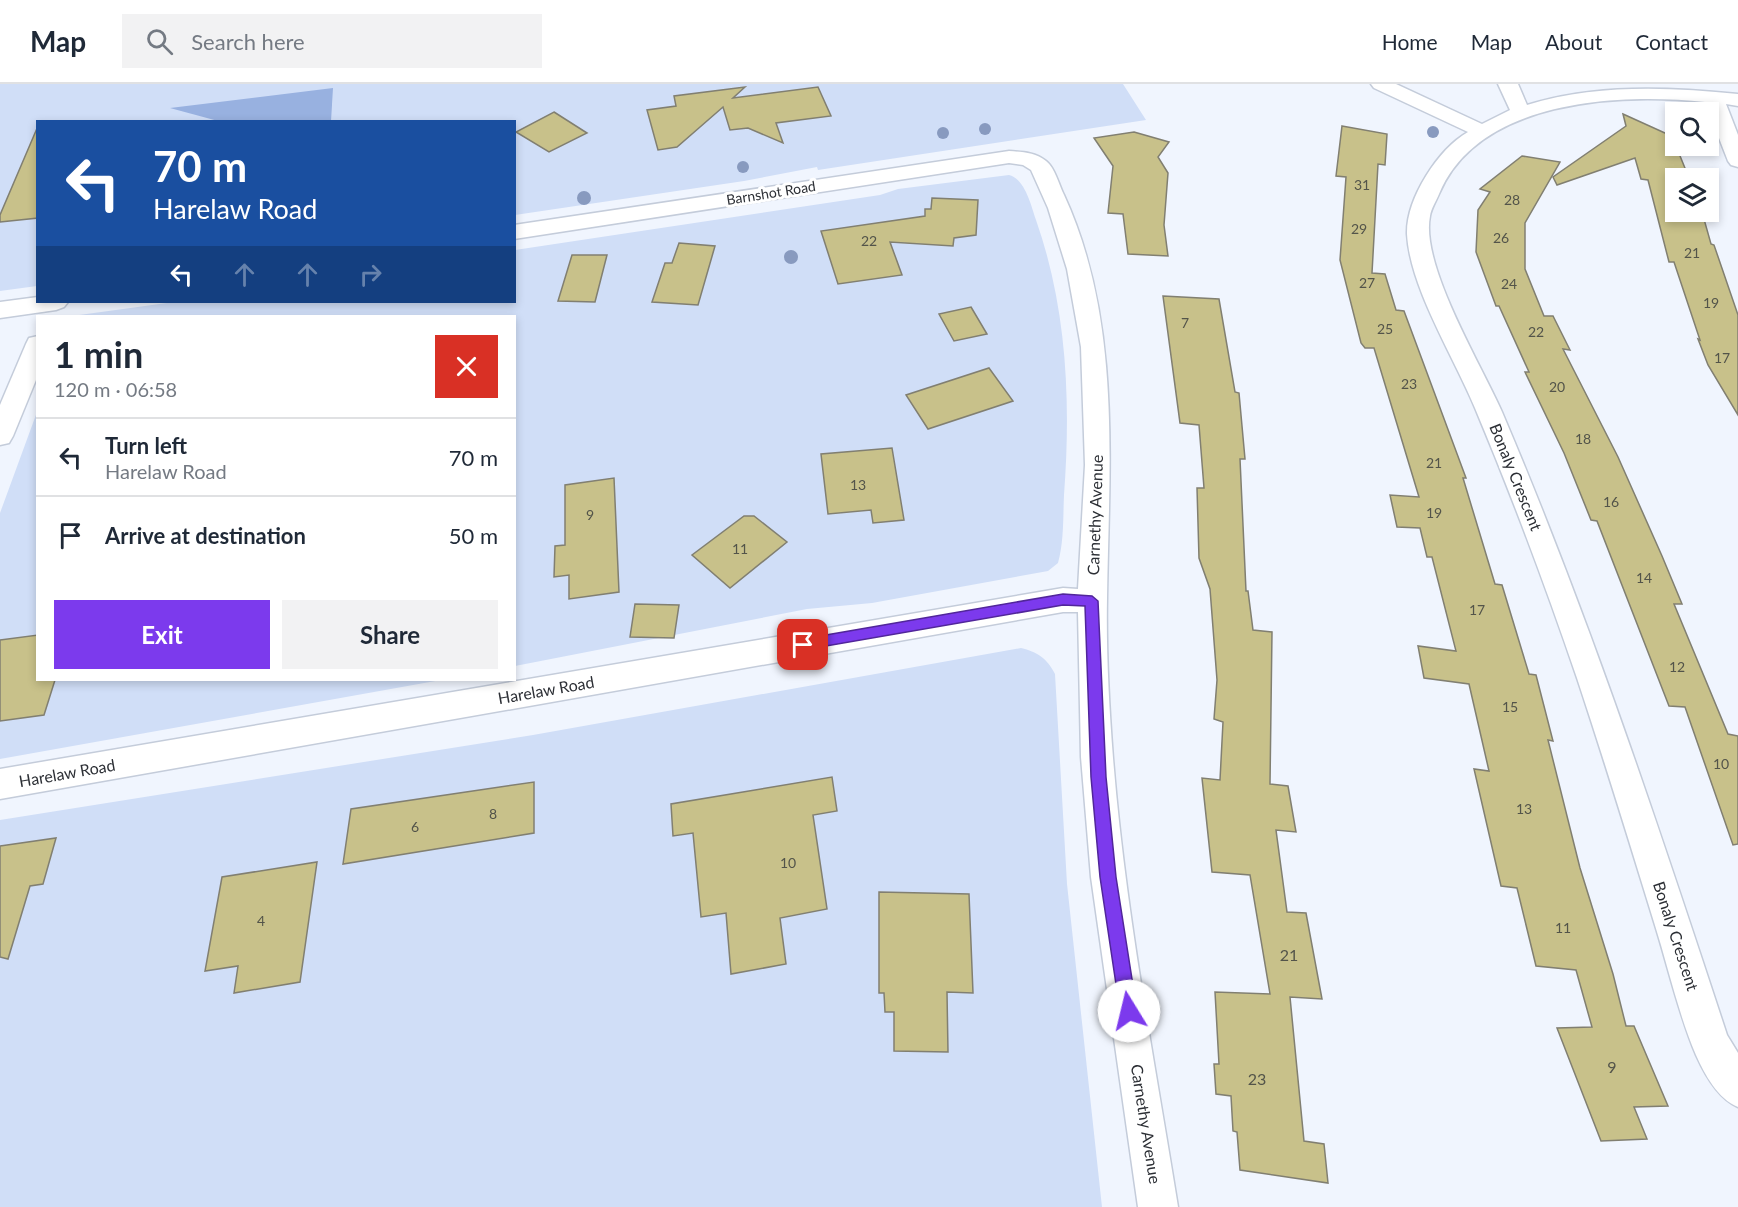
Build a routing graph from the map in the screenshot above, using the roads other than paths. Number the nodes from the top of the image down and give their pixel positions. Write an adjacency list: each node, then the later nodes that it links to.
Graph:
1 (1381, 84): 6 (street)
2 (1508, 84): 5 (street)
3 (1713, 96): 4 (street, Bonaly Crescent); 5 (street, Bonaly Crescent); 8 (street)
4 (1738, 100)
5 (1521, 112): 6 (street, Bonaly Crescent)
6 (1479, 130): 16 (street, Bonaly Crescent)
7 (1028, 159): 9 (street, Barnshot Road); 14 (street, Carnethy Avenue)
8 (1738, 161)
9 (516, 232)
10 (48, 303): 11 (street)
11 (0, 310)
12 (36, 349): 13 (street)
13 (0, 436)
14 (1092, 601): 15 (street, Harelaw Road); 17 (street, Carnethy Avenue)
15 (0, 784)
16 (1738, 1089)
17 (1158, 1207)

